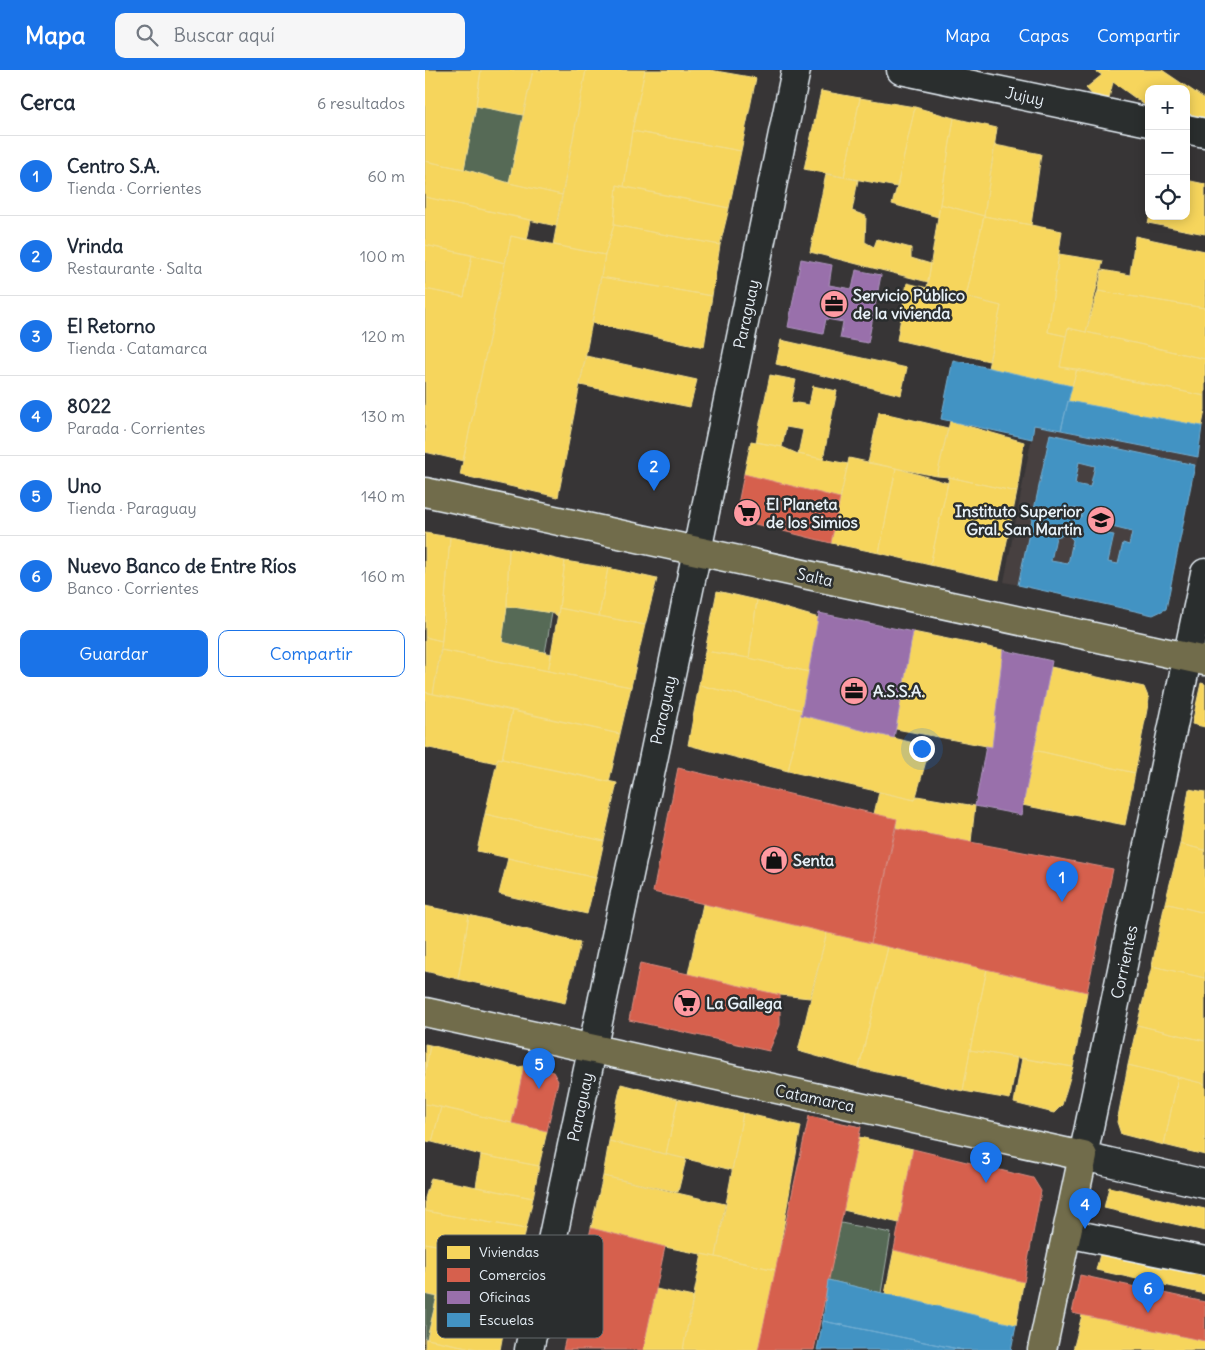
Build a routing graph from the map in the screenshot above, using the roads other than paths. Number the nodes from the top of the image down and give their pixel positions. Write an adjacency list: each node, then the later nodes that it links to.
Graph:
1 (796, 70): 7 (street, Paraguay)
2 (901, 70): 3 (street, Jujuy)
3 (1145, 121)
4 (1190, 130): 5 (street)
5 (1205, 133)
6 (425, 492): 7 (main road, Salta)
7 (697, 551): 9 (main road, Salta); 11 (street, Paraguay)
8 (1205, 573): 9 (street, Corrientes)
9 (1196, 660): 12 (street, Corrientes)
10 (425, 1012): 11 (main road, Catamarca)
11 (592, 1049): 12 (main road, Catamarca); 15 (street, Paraguay)
12 (1083, 1156): 13 (street, Catamarca); 14 (main road, Corrientes)
13 (1205, 1184)
14 (1067, 1233): 16 (street); 17 (main road, Corrientes)
15 (553, 1235)
16 (1205, 1261)
17 (1043, 1350)

